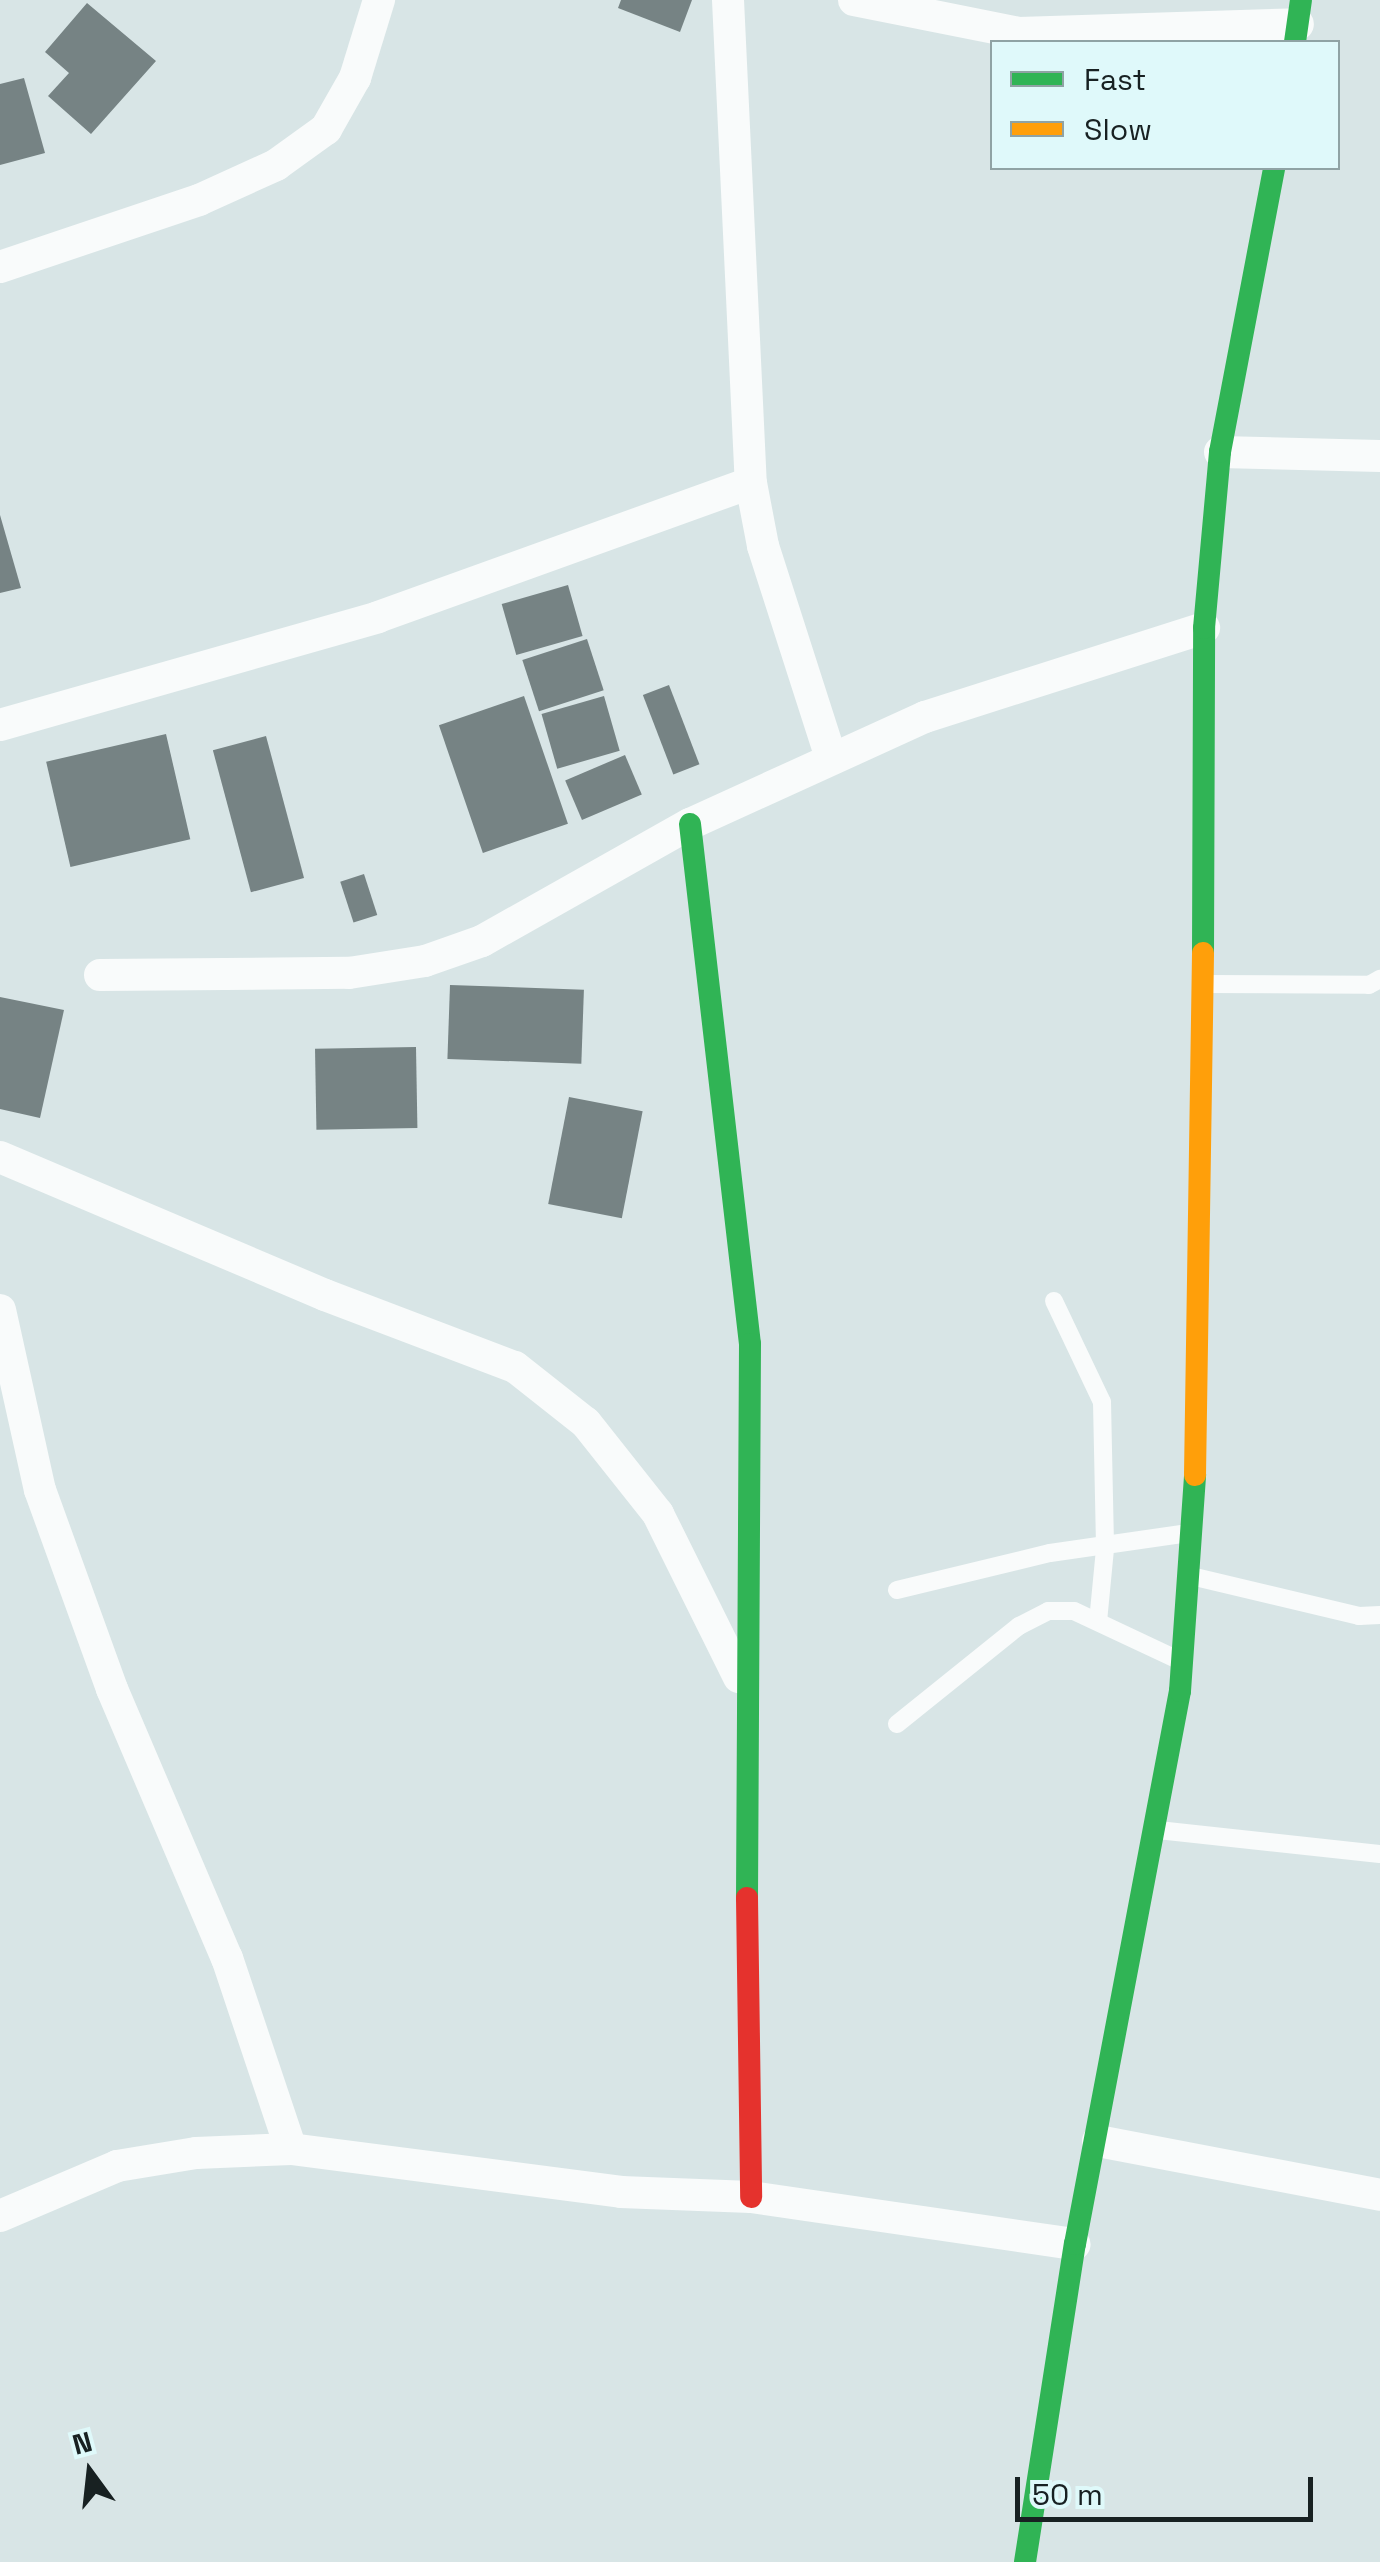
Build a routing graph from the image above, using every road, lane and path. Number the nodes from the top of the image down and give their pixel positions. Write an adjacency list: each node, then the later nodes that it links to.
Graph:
1 (379, 0): 6 (street)
2 (728, 0): 9 (street)
3 (854, 0): 4 (street)
4 (1298, 22)
5 (1274, 170): 7 (street)
6 (0, 267)
7 (1220, 452): 8 (street); 10 (street)
8 (1380, 456)
9 (750, 483): 11 (street); 12 (street)
10 (1204, 628): 12 (street); 16 (street)
11 (0, 725)
12 (831, 758): 13 (street)
13 (690, 824): 14 (street); 27 (street)
14 (100, 975)
15 (1380, 979): 16 (lane)
16 (1202, 984): 20 (street)
17 (0, 1156): 27 (street)
18 (1054, 1301): 21 (lane)
19 (0, 1310): 32 (street)
20 (1194, 1532): 21 (lane); 22 (street)
21 (1105, 1549): 23 (lane); 25 (lane)
22 (1191, 1576): 24 (lane); 26 (street)
23 (897, 1590)
24 (1380, 1615)
25 (1098, 1622): 26 (lane); 28 (lane)
26 (1183, 1662): 29 (street)
27 (744, 1686): 34 (street)
28 (897, 1724)
29 (1157, 1830): 30 (lane); 31 (street)
30 (1380, 1854)
31 (1098, 2141): 33 (street); 36 (street)
32 (291, 2149): 34 (street); 35 (street)
33 (1380, 2195)
34 (752, 2196): 36 (street)
35 (0, 2216)
36 (1076, 2244): 37 (street)
37 (1024, 2562)

